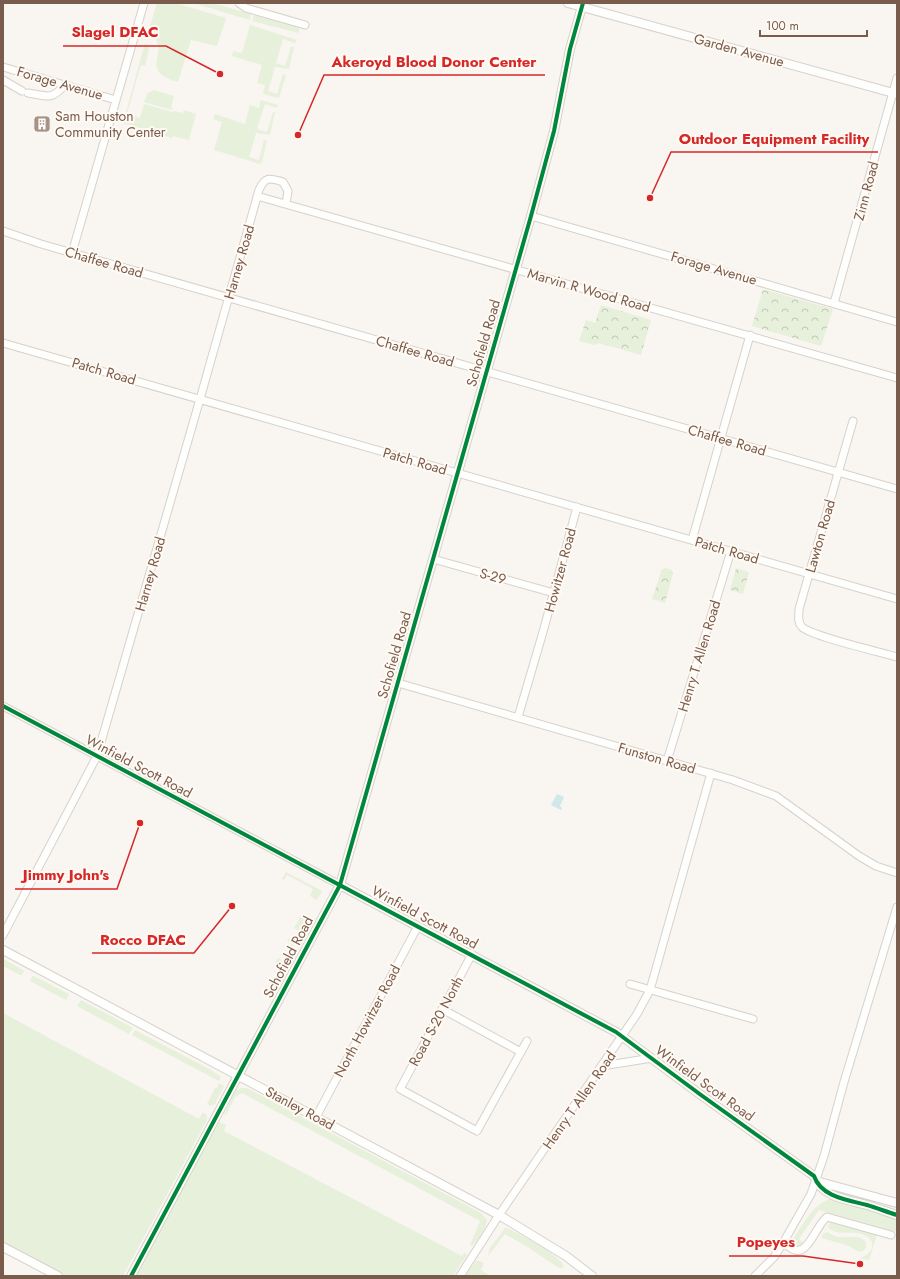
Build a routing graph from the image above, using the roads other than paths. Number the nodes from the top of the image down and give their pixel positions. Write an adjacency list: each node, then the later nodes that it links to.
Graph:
1 (144, 3): 11 (street)
2 (239, 3): 5 (street)
3 (568, 3): 4 (street, Garden Avenue)
4 (582, 5): 10 (street, Garden Avenue); 14 (street, Schofield Road)
5 (305, 25)
6 (3, 67): 9 (street, Forage Avenue)
7 (897, 78): 10 (street, Zinn Road)
8 (3, 80): 9 (street)
9 (66, 84): 11 (street, Forage Avenue)
10 (895, 93): 19 (street, Zinn Road)
11 (116, 100): 16 (street)
12 (257, 196): 13 (street, Marvin R Wood Road); 13 (street, Harney Road); 18 (street, Harney Road)
13 (286, 204): 17 (street, Marvin R Wood Road)
14 (531, 216): 17 (street, Schofield Road); 19 (street, Forage Avenue)
15 (3, 231): 16 (street, Chaffee Road)
16 (72, 253): 18 (street, Chaffee Road)
17 (516, 269): 21 (street, Marvin R Wood Road); 23 (street, Schofield Road)
18 (229, 298): 23 (street, Chaffee Road); 25 (street, Harney Road)
19 (834, 303): 20 (street, Forage Avenue)
20 (897, 322)
21 (750, 335): 24 (street, Marvin R Wood Road); 27 (street)
22 (3, 343): 25 (street, Patch Road)
23 (486, 371): 27 (street, Chaffee Road); 28 (street, Schofield Road)
24 (897, 378)
25 (200, 399): 28 (street, Patch Road); 42 (street, Harney Road)
26 (853, 421): 29 (street, Lawton Road)
27 (721, 439): 29 (street, Chaffee Road); 32 (street)
28 (458, 473): 31 (street, Patch Road); 34 (street, Schofield Road)
29 (838, 473): 30 (street, Chaffee Road); 35 (street, Lawton Road)
30 (897, 490)
31 (577, 507): 32 (street, Patch Road); 36 (street, Howitzer Road)
32 (692, 540): 33 (street, Patch Road)
33 (731, 551): 35 (street, Patch Road); 43 (street, Henry T Allen Road)
34 (433, 559): 36 (street, S-29); 39 (street, Schofield Road)
35 (810, 574): 37 (street, Patch Road); 38 (street, Lawton Road)
36 (554, 593): 41 (street, Howitzer Road)
37 (897, 599)
38 (897, 657)
39 (398, 683): 41 (street, Funston Road); 46 (street, Schofield Road)
40 (3, 706): 42 (street, Winfield Scott Road)
41 (518, 717): 43 (street, Funston Road)
42 (97, 756): 46 (street, Winfield Scott Road); 49 (street, Harney Road)
43 (667, 761): 44 (street, Funston Road)
44 (710, 774): 45 (street, Funston Road); 53 (street, Henry T Allen Road)
45 (897, 873)
46 (340, 885): 48 (street, Winfield Scott Road); 61 (street, Schofield Road)
47 (897, 907): 63 (street)
48 (418, 926): 51 (street, Winfield Scott Road); 62 (street, North Howitzer Road)
49 (3, 935)
50 (3, 950): 61 (street, Stanley Road)
51 (472, 954): 54 (street, Road S-20 North); 56 (street, Winfield Scott Road)
52 (630, 984): 53 (street)
53 (650, 990): 55 (street); 56 (street, Henry T Allen Road)
54 (442, 1010): 58 (street); 58 (street, Road S-20 North)
55 (753, 1019)
56 (623, 1036): 59 (street, Winfield Scott Road); 60 (street, Henry T Allen Road)
57 (527, 1041): 58 (street)
58 (521, 1052)
59 (652, 1058): 60 (street); 63 (street, Winfield Scott Road)
60 (602, 1066): 65 (street, Henry T Allen Road)
61 (238, 1075): 62 (street, Stanley Road); 71 (street, Schofield Road)
62 (316, 1117): 65 (street, Stanley Road)
63 (815, 1180): 64 (street, Winfield Scott Road); 66 (street); 68 (street)
64 (896, 1203)
65 (500, 1215): 72 (street, Henry T Allen Road); 73 (street, Stanley Road)
66 (897, 1215)
67 (892, 1235): 68 (street)
68 (783, 1243): 74 (street)
69 (3, 1247): 70 (street)
70 (58, 1276)
71 (131, 1276)
72 (460, 1276)
73 (592, 1276)
74 (755, 1276)

